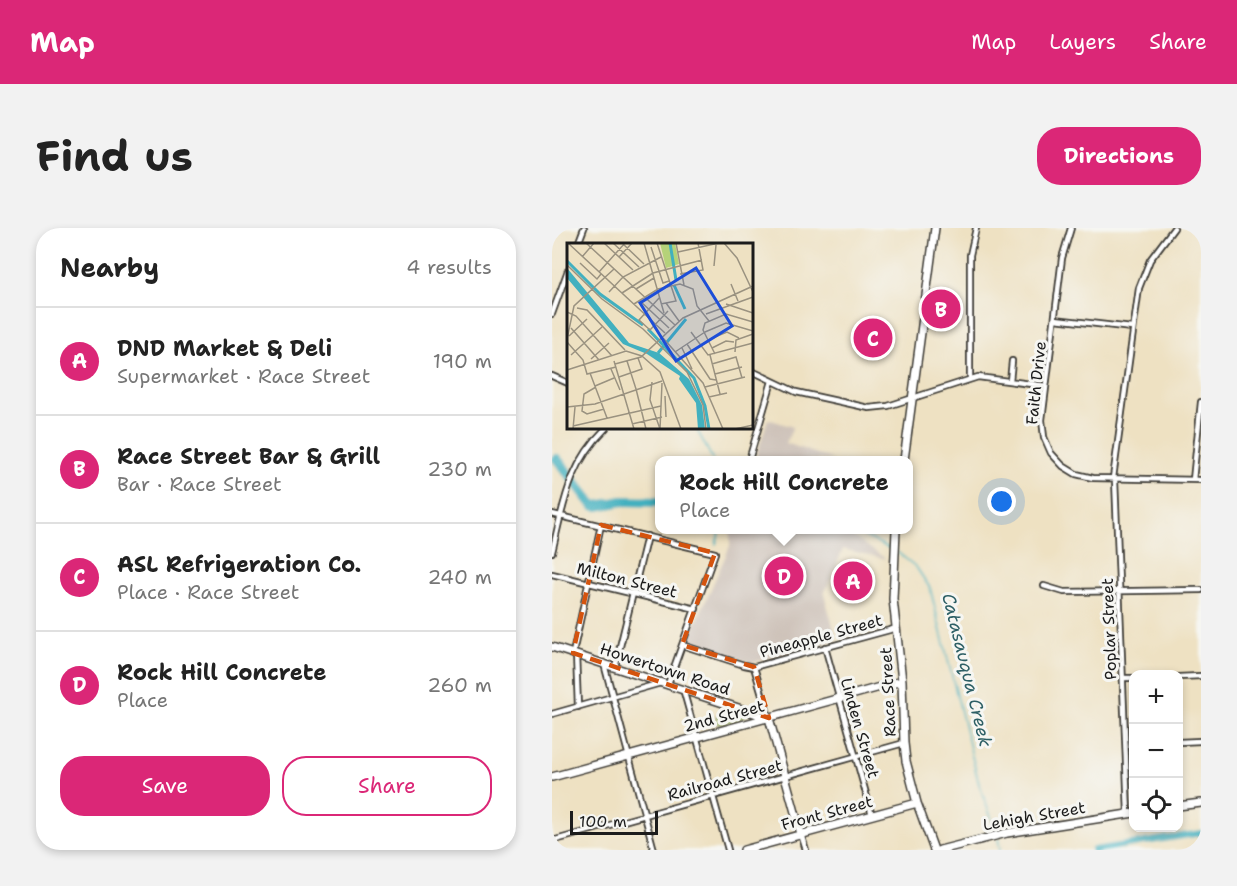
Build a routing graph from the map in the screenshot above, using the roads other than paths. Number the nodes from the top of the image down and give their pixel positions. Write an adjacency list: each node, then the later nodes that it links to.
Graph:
1 (584, 228): 6 (street)
2 (935, 228): 19 (main road)
3 (976, 228): 14 (street)
4 (1071, 228): 9 (street, Faith Drive)
5 (1174, 228): 10 (street, Poplar Street)
6 (578, 243)
7 (567, 273): 8 (street)
8 (552, 314)
9 (1054, 319): 10 (street); 18 (street, Faith Drive)
10 (1132, 328): 24 (street, Poplar Street)
11 (1012, 361): 16 (street)
12 (753, 372): 15 (street)
13 (552, 376): 17 (street)
14 (970, 378): 16 (street); 19 (street)
15 (772, 381): 19 (street); 22 (street)
16 (1010, 381): 18 (street)
17 (567, 383)
18 (1046, 386): 24 (street, Faith Drive)
19 (913, 398): 23 (main road)
20 (1201, 402): 25 (street)
21 (605, 429): 28 (street)
22 (750, 456)
23 (905, 456)
24 (1114, 478): 25 (street, Faith Drive); 37 (street, Poplar Street)
25 (1193, 480): 26 (street, Faith Drive)
26 (1201, 480)
27 (552, 514): 28 (street)
28 (561, 516): 29 (street); 32 (street)
29 (601, 525): 31 (street); 34 (street)
30 (896, 534): 40 (main road, Race Street)
31 (647, 536): 38 (street); 39 (street)
32 (552, 552)
33 (552, 574): 34 (street, Milton Street)
34 (589, 583): 38 (street, Milton Street); 44 (street)
35 (1044, 586): 37 (street)
36 (1201, 590): 37 (street)
37 (1120, 592): 50 (street, Poplar Street)
38 (633, 593): 39 (street, Milton Street); 46 (street)
39 (696, 609): 41 (street)
40 (897, 628): 43 (street, Pineapple Street); 52 (main road, Race Street)
41 (682, 645): 47 (street, Pineapple Street); 53 (street)
42 (552, 647): 44 (main road, Howertown Road)
43 (825, 647): 47 (street, Pineapple Street); 56 (street, Linden Street)
44 (575, 654): 45 (main road, Howertown Road); 57 (street)
45 (603, 663): 46 (main road, Howertown Road); 55 (street)
46 (615, 667): 53 (main road, Howertown Road)
47 (754, 667): 59 (street)
48 (1201, 676): 49 (street)
49 (1183, 677)
50 (1123, 678): 51 (street); 64 (street, Poplar Street)
51 (1129, 678)
52 (902, 681): 56 (main road, 2nd Street); 63 (main road, Race Street)
53 (666, 683): 54 (main road, Howertown Road); 55 (street)
54 (683, 689): 59 (main road, Howertown Road); 60 (street)
55 (612, 697): 57 (street); 66 (street)
56 (839, 698): 59 (main road, 2nd Street); 67 (street, Linden Street)
57 (578, 707): 58 (street)
58 (552, 714)
59 (769, 718): 60 (main road, 2nd Street); 68 (main road)
60 (696, 737): 66 (main road, 2nd Street); 71 (street)
61 (1201, 741): 62 (street)
62 (1183, 742)
63 (904, 743): 67 (street, Railroad Street); 72 (main road, Race Street)
64 (1125, 743): 65 (street); 70 (street, Poplar Street)
65 (1129, 743)
66 (628, 756): 69 (main road, 2nd Street); 76 (street)
67 (855, 756): 68 (street, Railroad Street); 77 (street, Linden Street)
68 (785, 776): 71 (street, Railroad Street); 78 (main road)
69 (552, 777)
70 (1129, 790)
71 (713, 795): 76 (street, Railroad Street); 81 (street)
72 (917, 803): 77 (main road, Front Street); 84 (main road, Race Street)
73 (1201, 803): 74 (main road)
74 (1183, 805)
75 (1129, 813): 85 (main road, Lehigh Street)
76 (644, 814): 79 (street, Railroad Street); 80 (street)
77 (872, 815): 78 (main road, Front Street)
78 (801, 834): 82 (main road, Front Street); 83 (street)
79 (552, 841)
80 (654, 850)
81 (728, 850)
82 (744, 850)
83 (806, 850)
84 (934, 850)
85 (940, 850)

